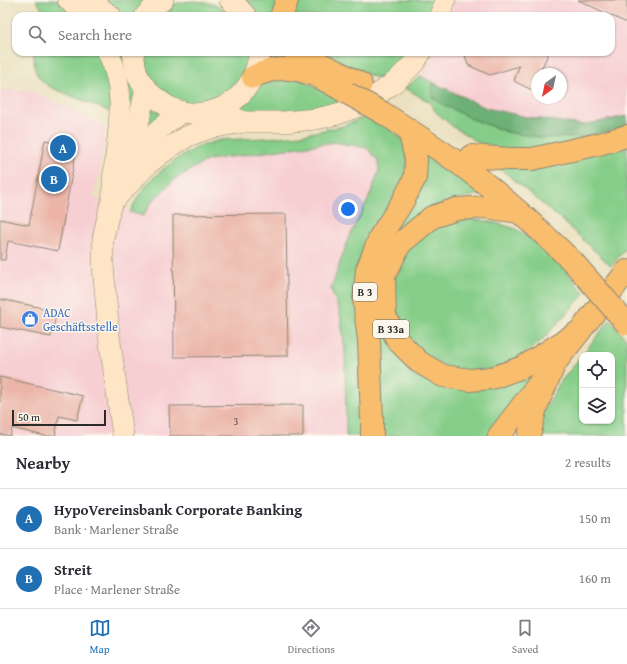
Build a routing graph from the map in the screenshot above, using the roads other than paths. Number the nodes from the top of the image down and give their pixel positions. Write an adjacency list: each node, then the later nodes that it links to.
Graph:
1 (68, 0): 7 (street)
2 (90, 0): 8 (street)
3 (163, 0): 9 (street)
4 (230, 0): 10 (street)
5 (288, 0): 11 (main road)
6 (445, 0): 12 (street)
7 (82, 12)
8 (106, 12)
9 (149, 12)
10 (242, 12)
11 (283, 12)
12 (441, 12)
13 (110, 56): 28 (street)
14 (134, 56): 19 (street)
15 (259, 56): 18 (street)
16 (303, 56): 20 (main road)
17 (418, 56): 24 (street)
18 (253, 77): 20 (main road); 22 (street)
19 (146, 88): 23 (street); 28 (street)
20 (354, 89): 21 (main road, bridge)
21 (390, 109): 25 (main road); 27 (main road)
22 (216, 110): 23 (street); 24 (street)
23 (182, 112): 28 (street)
24 (244, 122): 28 (street)
25 (409, 130): 29 (main road); 39 (main road, B 3)
26 (627, 136): 27 (main road)
27 (471, 156): 30 (main road)
28 (120, 184): 36 (street)
29 (519, 212): 30 (main road); 34 (main road, B 33a)
30 (577, 256): 32 (main road); 33 (main road, bridge)
31 (627, 271): 34 (main road)
32 (627, 304)
33 (627, 324)
34 (580, 331): 35 (main road)
35 (555, 363): 40 (main road); 41 (main road)
36 (118, 407): 37 (street); 38 (street)
37 (108, 436)
38 (123, 436)
39 (372, 436)
40 (499, 436)
41 (528, 436)

